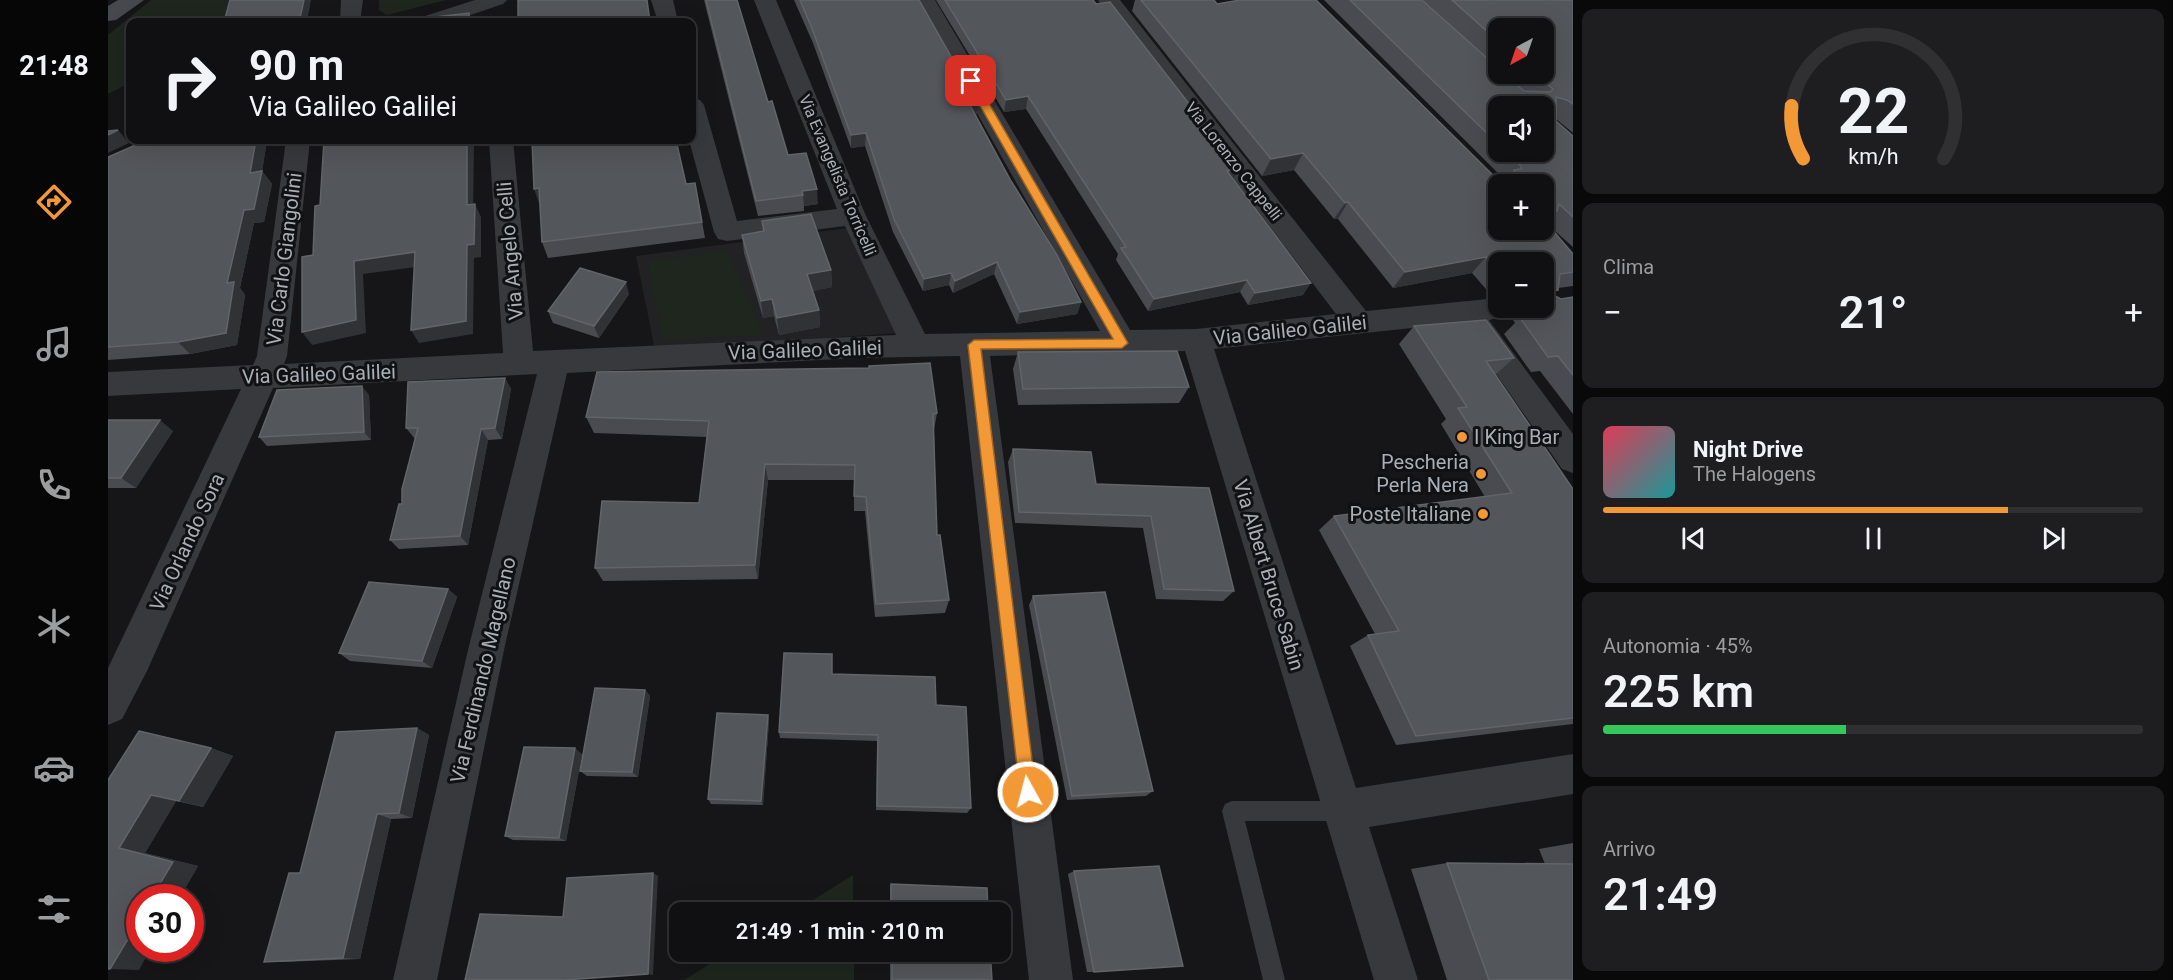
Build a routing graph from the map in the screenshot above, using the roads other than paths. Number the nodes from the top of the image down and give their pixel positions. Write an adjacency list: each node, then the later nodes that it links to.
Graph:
1 (133, 0): 8 (main road)
2 (352, 0): 9 (street)
3 (662, 0): 11 (street)
4 (765, 0): 15 (street, Via Evangelista Torricelli)
5 (924, 0): 20 (street)
6 (1109, 0): 18 (street, Via Lorenzo Cappelli)
7 (493, 8): 10 (street)
8 (108, 15)
9 (350, 18)
10 (448, 18)
11 (667, 18)
12 (696, 119): 15 (street)
13 (298, 144): 24 (street, Via Carlo Giangolini)
14 (502, 144): 23 (street, Via Angelo Celli)
15 (853, 216): 22 (street, Via Evangelista Torricelli)
16 (1488, 309): 17 (street, Via Galileo Galilei)
17 (1469, 311): 18 (street, Via Galileo Galilei); 26 (street)
18 (1358, 322): 19 (street, Via Galileo Galilei)
19 (1196, 340): 20 (street, Via Galileo Galilei); 29 (street, Via Albert Bruce Sabin)
20 (1122, 343): 21 (street, Via Galileo Galilei)
21 (974, 345): 22 (street, Via Galileo Galilei); 31 (street)
22 (916, 347): 23 (street, Via Galileo Galilei)
23 (537, 362): 24 (street, Via Galileo Galilei); 30 (street, Via Ferdinando Magellano)
24 (261, 376): 25 (street, Via Galileo Galilei); 27 (street, Via Orlando Sora)
25 (108, 384)
26 (1573, 459)
27 (108, 706)
28 (1573, 774): 29 (street)
29 (1342, 810): 32 (lane); 33 (street, Via Albert Bruce Sabin)
30 (415, 980)
31 (1051, 980)
32 (1274, 980)
33 (1396, 980)

